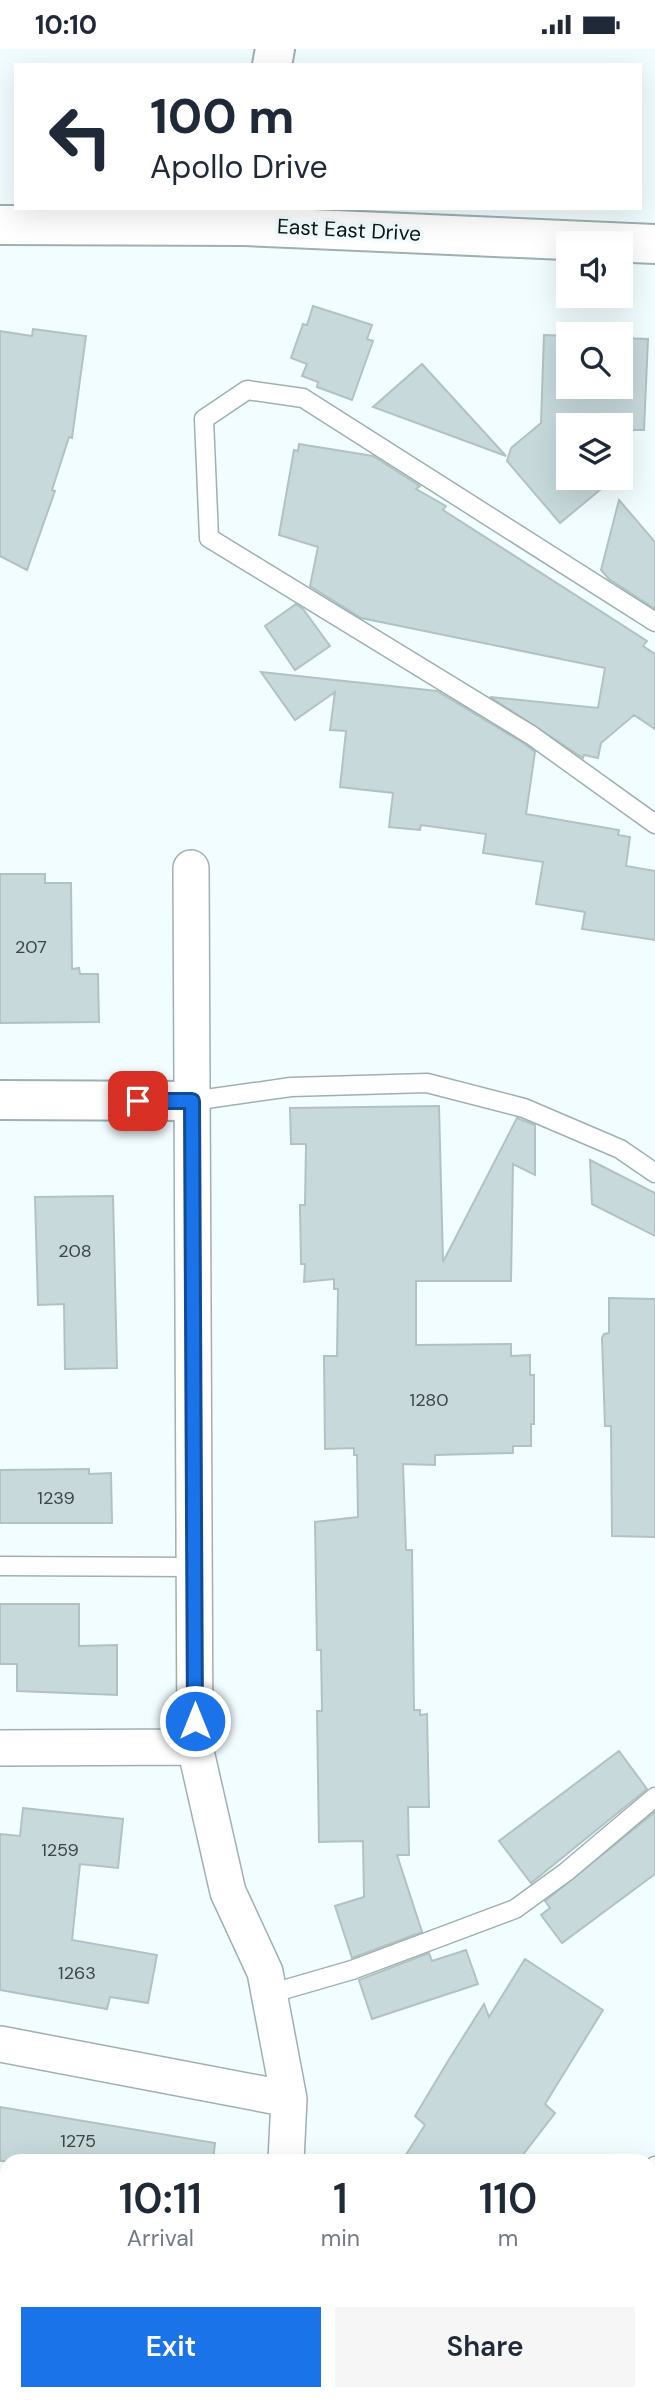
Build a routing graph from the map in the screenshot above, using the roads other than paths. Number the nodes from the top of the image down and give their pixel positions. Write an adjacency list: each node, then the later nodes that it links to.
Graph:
1 (247, 217): 2 (street, East East Drive); 3 (street, East East Drive)
2 (0, 225)
3 (655, 244)
4 (655, 622): 5 (lane)
5 (655, 824)
6 (191, 868): 8 (street)
7 (0, 1100): 8 (street)
8 (192, 1101): 9 (lane); 11 (street)
9 (655, 1173)
10 (0, 1566): 11 (lane)
11 (194, 1567): 12 (street)
12 (195, 1747): 13 (street); 15 (street)
13 (0, 1748)
14 (655, 1797): 15 (lane)
15 (269, 1994): 17 (street)
16 (0, 2044): 17 (street)
17 (289, 2099): 18 (street)
18 (286, 2154)

